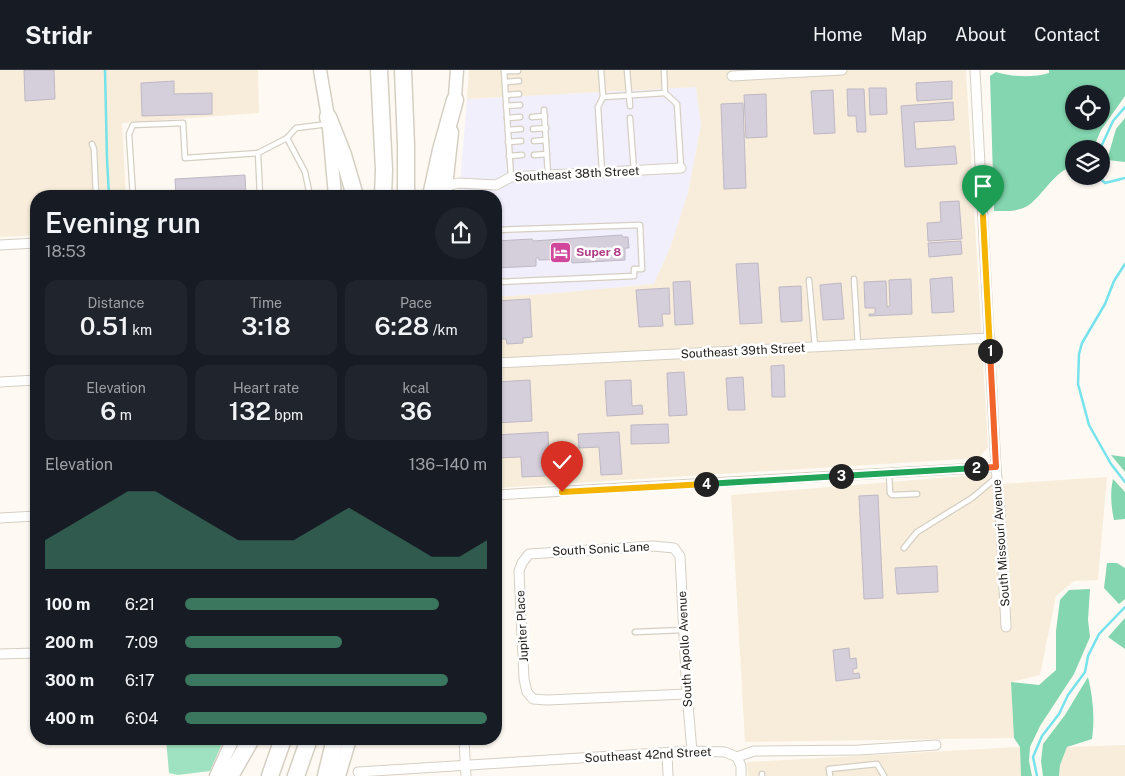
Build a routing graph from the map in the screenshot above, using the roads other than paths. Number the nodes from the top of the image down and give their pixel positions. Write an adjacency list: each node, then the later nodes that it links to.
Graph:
1 (320, 70): 30 (main road)
2 (379, 70): 57 (highway)
3 (403, 70): 58 (highway)
4 (457, 70): 20 (main road)
5 (601, 70): 19 (lane)
6 (627, 70): 18 (lane)
7 (664, 70): 16 (lane)
8 (842, 70): 12 (street)
9 (975, 70): 68 (street, South Missouri Avenue)
10 (504, 71): 11 (lane); 14 (lane)
11 (518, 71)
12 (732, 76)
13 (519, 81): 14 (lane)
14 (505, 82): 17 (lane)
15 (519, 94): 17 (lane)
16 (665, 94): 18 (lane); 46 (lane)
17 (506, 95): 22 (lane)
18 (629, 96): 19 (lane); 23 (lane)
19 (603, 97): 48 (lane)
20 (455, 100): 59 (highway); 60 (main road)
21 (520, 105): 22 (lane)
22 (506, 106): 28 (lane)
23 (630, 106)
24 (544, 110): 26 (lane)
25 (532, 116): 26 (lane)
26 (545, 116): 31 (lane)
27 (520, 117): 28 (lane)
28 (507, 118): 33 (lane)
29 (630, 118): 47 (lane)
30 (328, 120): 35 (lane); 55 (main road); 56 (highway)
31 (546, 128): 32 (lane); 36 (lane)
32 (533, 129)
33 (508, 130): 34 (lane); 39 (lane)
34 (521, 130)
35 (287, 138): 41 (lane); 54 (lane)
36 (546, 140): 38 (lane); 42 (lane)
37 (521, 141): 39 (lane)
38 (534, 141)
39 (508, 142): 44 (lane)
40 (92, 144): 51 (lane)
41 (258, 153): 52 (lane); 53 (lane)
42 (547, 154): 43 (lane); 49 (lane)
43 (534, 155)
44 (509, 156): 45 (lane); 50 (lane)
45 (522, 156)
46 (681, 168): 47 (street, Southeast 38th Street)
47 (634, 171): 48 (street, Southeast 38th Street)
48 (602, 172): 49 (street, Southeast 38th Street)
49 (548, 175): 50 (street, Southeast 38th Street)
50 (511, 178): 61 (street, Southeast 38th Street)
51 (96, 190)
52 (133, 190)
53 (260, 190)
54 (309, 190)
55 (332, 190)
56 (352, 190)
57 (383, 190)
58 (406, 190)
59 (432, 190)
60 (446, 190)
61 (448, 190)
62 (502, 230): 67 (lane)
63 (30, 243): 64 (street)
64 (0, 245)
65 (854, 278): 69 (lane)
66 (809, 280): 70 (lane)
67 (502, 282)
68 (990, 338): 69 (street, Southeast 39th Street); 74 (street, South Missouri Avenue)
69 (858, 345): 70 (street, Southeast 39th Street)
70 (815, 347): 71 (street, Southeast 39th Street)
71 (502, 363)
72 (30, 380): 73 (street)
73 (0, 382)
74 (996, 467): 75 (street); 76 (street, South Missouri Avenue)
75 (889, 474): 77 (lane); 78 (street)
76 (997, 477): 82 (lane); 84 (street, South Missouri Avenue)
77 (918, 494)
78 (502, 495)
79 (30, 516): 80 (street)
80 (0, 518)
81 (674, 548): 83 (street, South Sonic Lane); 85 (street, South Apollo Avenue)
82 (904, 548)
83 (528, 554): 89 (street, Jupiter Place)
84 (1006, 626)
85 (684, 630): 86 (lane); 89 (street, South Apollo Avenue)
86 (635, 632)
87 (30, 652): 88 (street)
88 (0, 654)
89 (687, 694): 98 (street, South Apollo Avenue)
90 (230, 745): 103 (main road)
91 (248, 745): 104 (highway)
92 (281, 745): 105 (highway)
93 (307, 745): 106 (highway)
94 (334, 745): 107 (highway)
95 (348, 745): 108 (main road)
96 (464, 745): 101 (street)
97 (936, 745): 100 (street, Southeast 42nd Street)
98 (692, 751): 99 (street, Southeast 42nd Street); 100 (street, Southeast 42nd Street)
99 (667, 754): 101 (street, Southeast 42nd Street); 110 (street)
100 (737, 757): 111 (street)
101 (465, 765): 102 (street, Southeast 42nd Street); 109 (street)
102 (358, 772)
103 (216, 776)
104 (230, 776)
105 (270, 776)
106 (296, 776)
107 (326, 776)
108 (340, 776)
109 (466, 776)
110 (668, 776)
111 (741, 776)
112 (830, 776): 113 (lane)
113 (884, 776)

